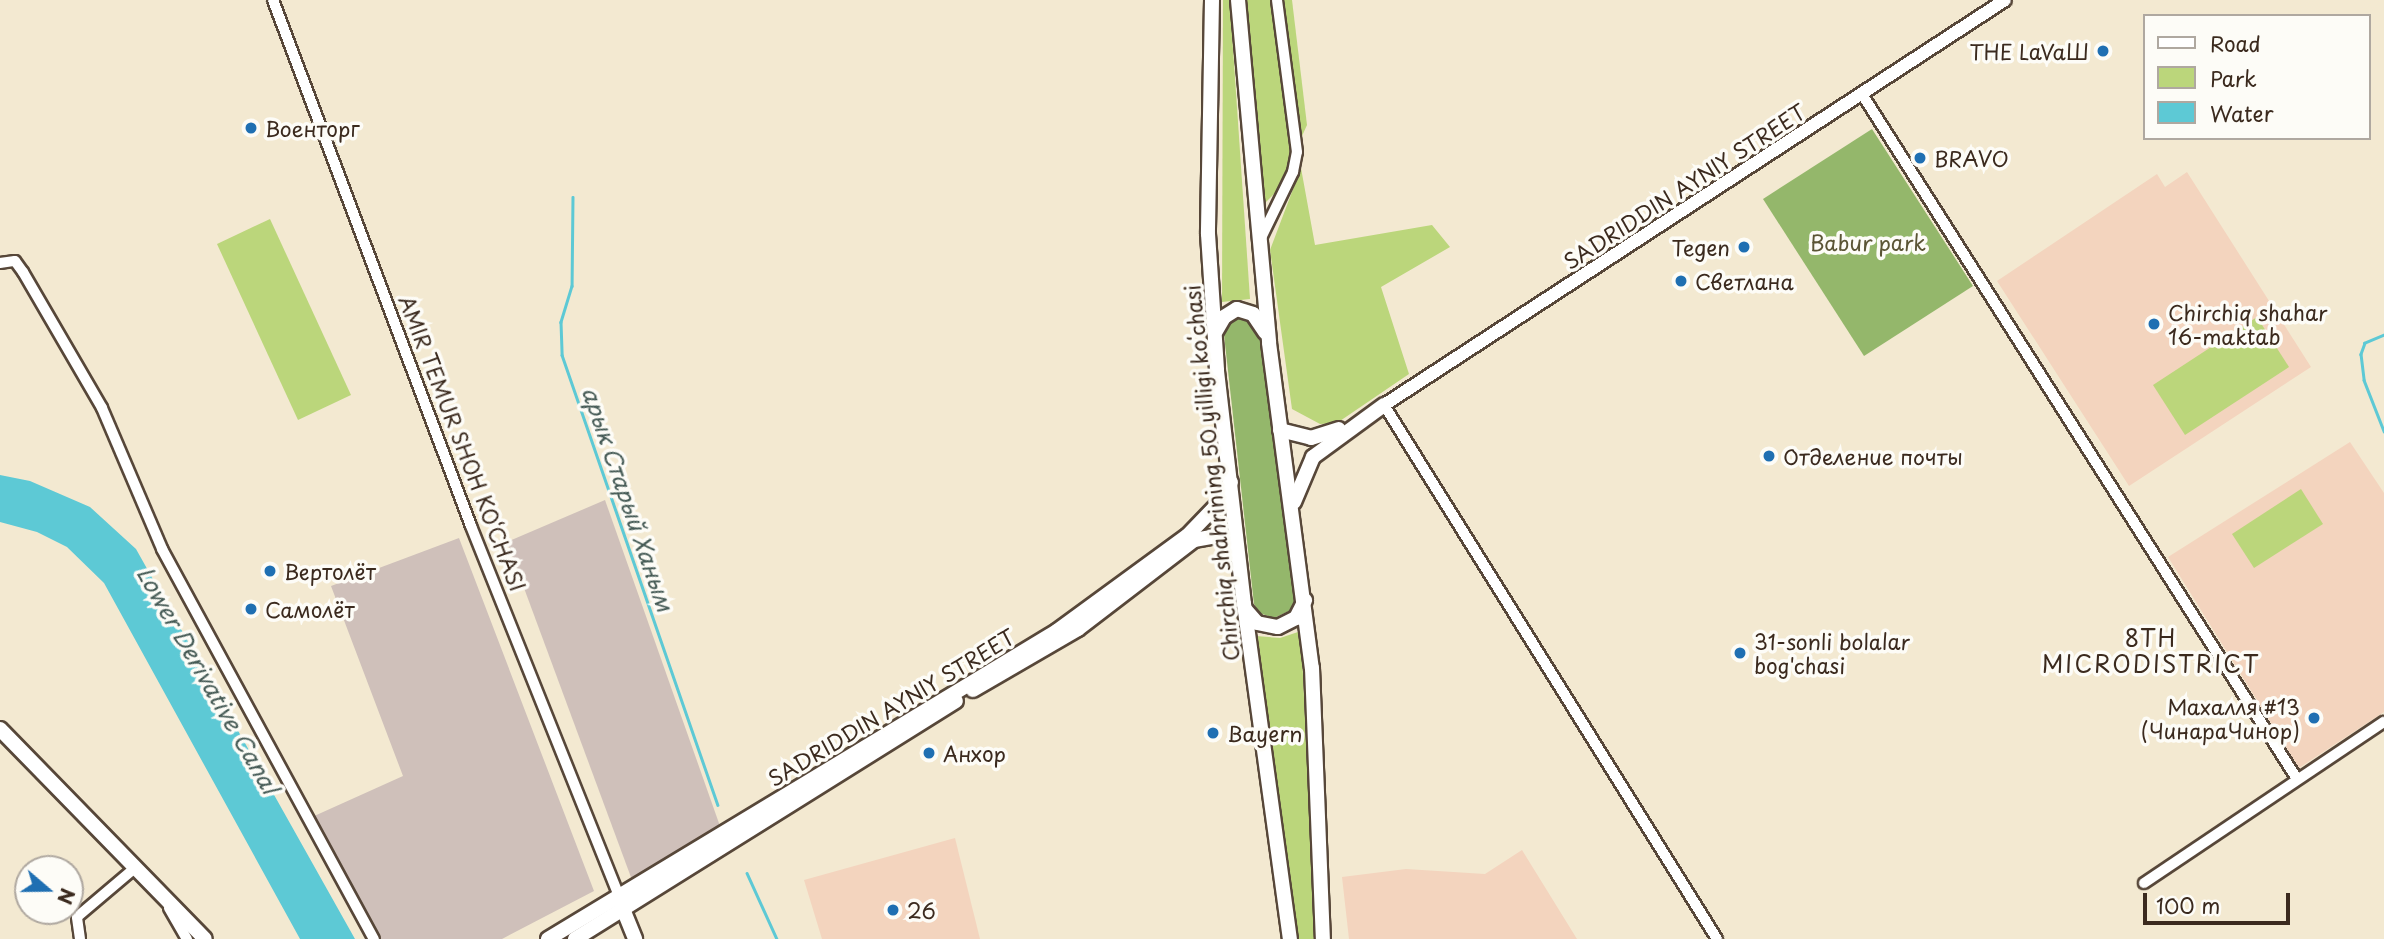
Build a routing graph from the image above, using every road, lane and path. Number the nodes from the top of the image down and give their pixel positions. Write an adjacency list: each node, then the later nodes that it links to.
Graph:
1 (273, 0): 24 (street, AMIR TEMUR SHOH KO‘CHASI)
2 (1212, 0): 10 (main road, Chirchiq shahrining 50 yilligi koʻchasi)
3 (1238, 0): 7 (main road)
4 (1277, 0): 7 (street)
5 (2005, 0): 6 (street, SADRIDDIN AYNIY STREET)
6 (1861, 94): 11 (street, SADRIDDIN AYNIY STREET); 20 (street)
7 (1259, 242): 9 (main road)
8 (0, 263): 28 (street)
9 (1269, 343): 10 (main road); 12 (main road)
10 (1216, 348): 13 (main road, Chirchiq shahrining 50 yilligi koʻchasi)
11 (1384, 405): 12 (main road); 14 (main road); 34 (street)
12 (1280, 430): 14 (main road)
13 (1232, 481): 15 (main road, Chirchiq shahrining 50 yilligi koʻchasi); 24 (main road, SADRIDDIN AYNIY STREET)
14 (1293, 514): 16 (main road)
15 (1240, 570): 17 (main road, Chirchiq shahrining 50 yilligi koʻchasi); 24 (main road, SADRIDDIN AYNIY STREET)
16 (1305, 599): 17 (main road); 33 (main road)
17 (1244, 604): 32 (main road, Chirchiq shahrining 50 yilligi koʻchasi)
18 (2384, 722): 20 (street)
19 (0, 729): 21 (main road)
20 (2297, 779): 22 (street)
21 (136, 867): 23 (main road); 25 (street)
22 (2144, 883)
23 (158, 889): 26 (street); 27 (main road)
24 (622, 905): 29 (main road, SADRIDDIN AYNIY STREET); 30 (main road, SADRIDDIN AYNIY STREET); 31 (main road, AMIR TEMUR SHOH KO‘CHASI)
25 (80, 939)
26 (187, 939)
27 (205, 939)
28 (373, 939)
29 (548, 939)
30 (575, 939)
31 (635, 939)
32 (1290, 939)
33 (1323, 939)
34 (1717, 939)

